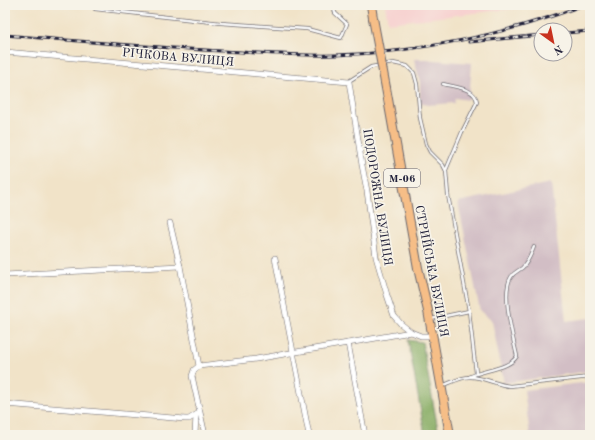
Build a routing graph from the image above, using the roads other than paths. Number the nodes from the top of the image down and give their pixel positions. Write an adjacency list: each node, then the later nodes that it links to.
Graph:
1 (95, 5): 2 (lane)
2 (333, 5)
3 (371, 5): 14 (highway, СТРИЙСЬКА ВУЛИЦЯ / М-06, bridge)
4 (5, 52): 5 (street, РІЧКОВА ВУЛИЦЯ)
5 (349, 82): 7 (lane); 15 (street, ПОДОРОЖНА ВУЛИЦЯ)
6 (443, 84): 7 (lane)
7 (446, 171): 13 (lane)
8 (170, 223): 11 (street)
9 (534, 246): 20 (lane)
10 (274, 258): 18 (street)
11 (180, 266): 12 (street); 19 (street)
12 (5, 275)
13 (469, 311): 14 (lane); 20 (lane)
14 (429, 320): 16 (highway, СТРИЙСЬКА ВУЛИЦЯ / М-06)
15 (411, 332): 16 (street); 17 (street)
16 (432, 336): 23 (highway, СТРИЙСЬКА ВУЛИЦЯ / М-06)
17 (348, 343): 18 (street); 29 (street)
18 (292, 352): 19 (street); 28 (street)
19 (199, 366): 25 (street)
20 (476, 373): 21 (lane)
21 (469, 377): 22 (lane); 23 (lane)
22 (590, 377)
23 (441, 386): 30 (highway, СТРИЙСЬКА ВУЛИЦЯ / М-06)
24 (5, 404): 25 (street)
25 (198, 414): 26 (street); 27 (street)
26 (195, 435)
27 (205, 435)
28 (309, 435)
29 (365, 435)
30 (450, 435)

